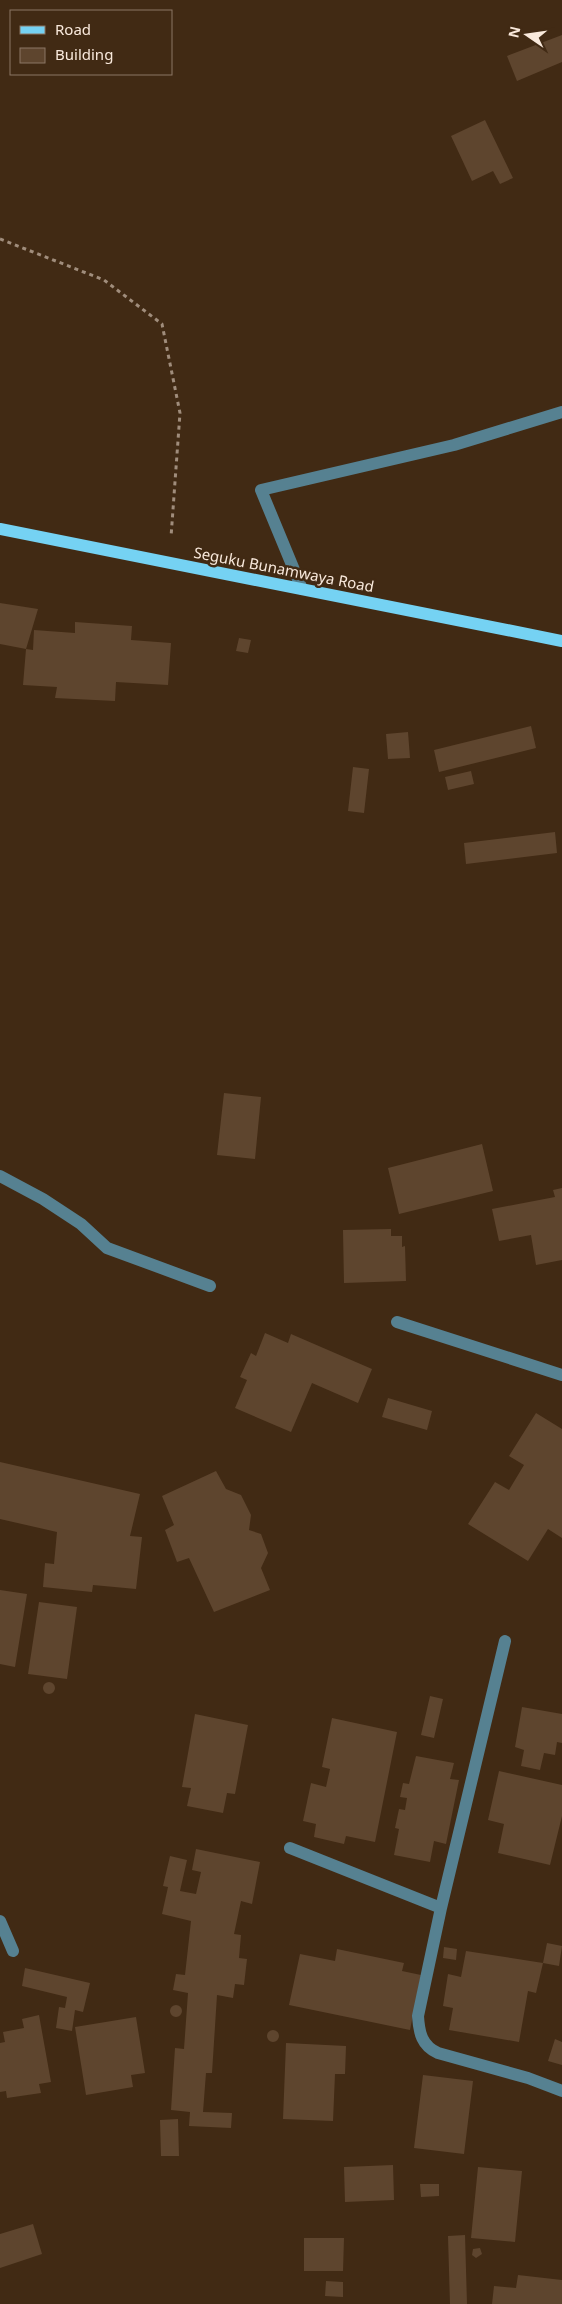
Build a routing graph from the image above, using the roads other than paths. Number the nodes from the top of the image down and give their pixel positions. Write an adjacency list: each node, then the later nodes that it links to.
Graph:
1 (562, 412): 3 (street)
2 (0, 529): 3 (main road, Seguku Bunamwaya Road)
3 (302, 590): 4 (main road, Seguku Bunamwaya Road)
4 (562, 641)
5 (0, 1176): 6 (street)
6 (210, 1286)
7 (397, 1322): 8 (street)
8 (562, 1375)
9 (505, 1640): 11 (street)
10 (290, 1848): 11 (street)
11 (441, 1908): 14 (street)
12 (0, 1921): 13 (street)
13 (13, 1951)
14 (562, 2091)

